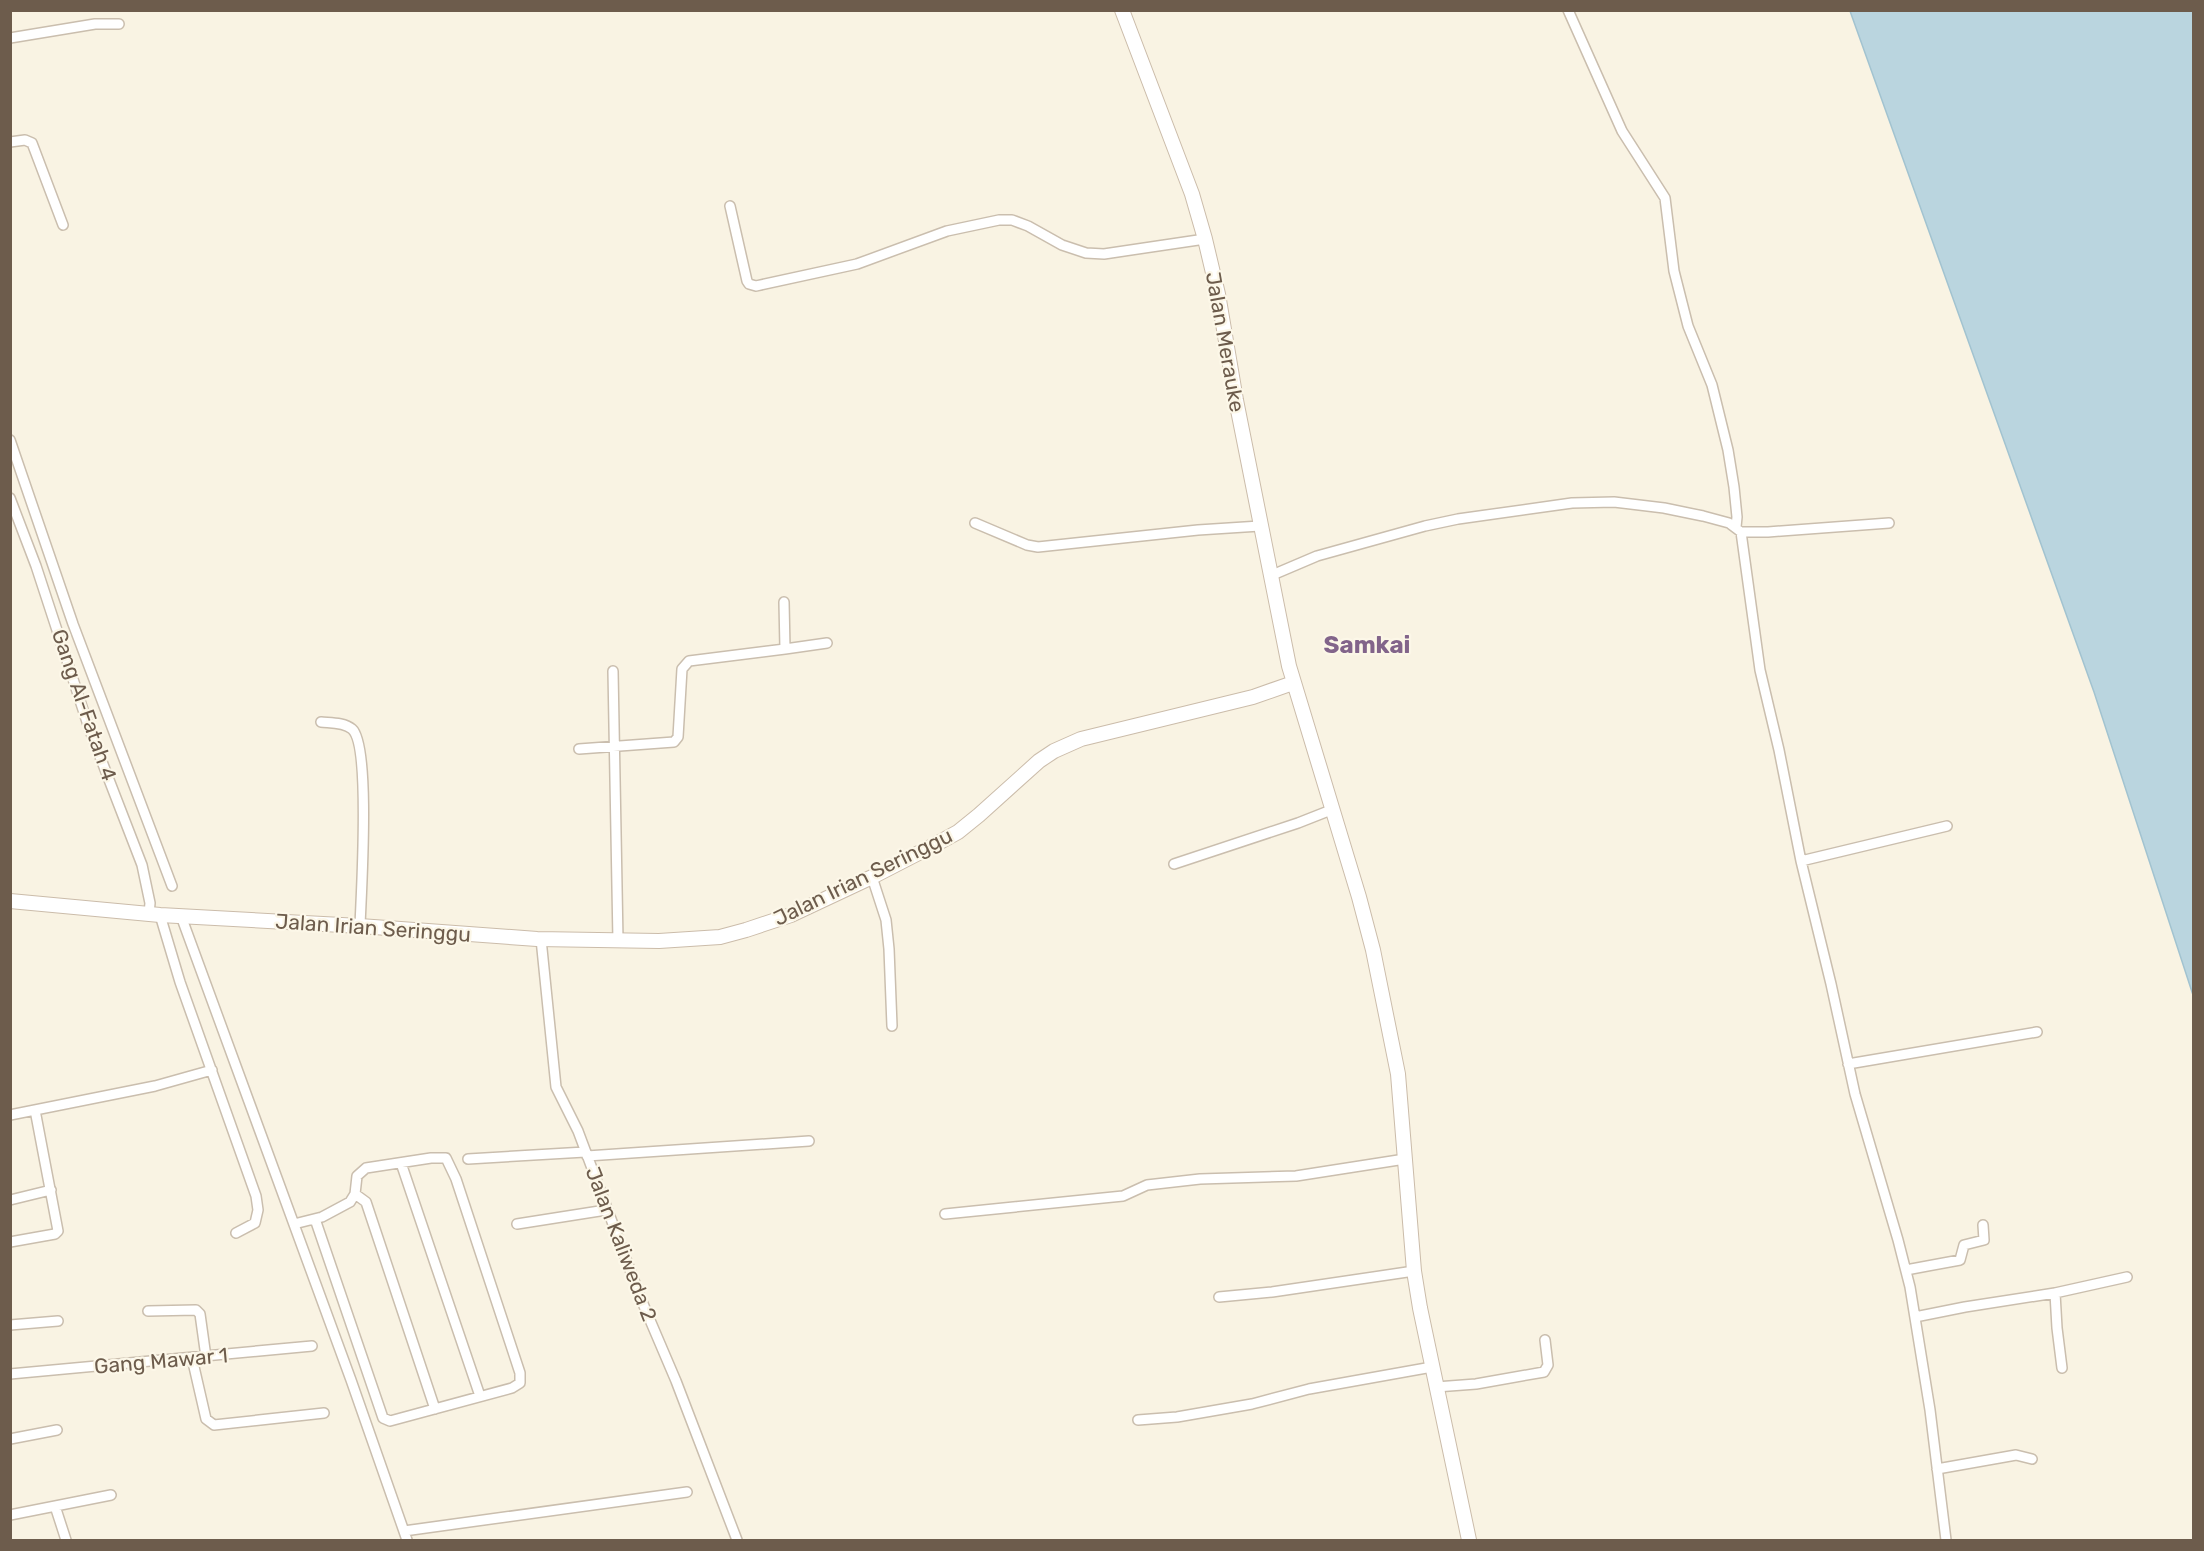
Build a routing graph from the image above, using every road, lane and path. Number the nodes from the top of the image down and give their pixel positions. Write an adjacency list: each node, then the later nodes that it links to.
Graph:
1 (1122, 10): 8 (street, Jalan Merauke)
2 (1568, 10): 14 (street)
3 (119, 24): 4 (street)
4 (10, 38)
5 (10, 142): 7 (street)
6 (730, 206): 8 (street)
7 (63, 225)
8 (1205, 239): 13 (street, Jalan Merauke)
9 (10, 440): 29 (street)
10 (10, 498): 31 (street, Gang Al-Fatah 4)
11 (975, 522): 13 (street)
12 (1889, 523): 14 (street)
13 (1260, 526): 15 (street, Jalan Merauke)
14 (1738, 530): 15 (street); 26 (street)
15 (1270, 576): 20 (street, Jalan Merauke)
16 (784, 602): 18 (street)
17 (827, 643): 18 (street)
18 (785, 649): 22 (street)
19 (613, 671): 22 (street)
20 (1293, 683): 24 (street, Jalan Merauke); 28 (street, Jalan Irian Seringgu)
21 (321, 722): 32 (street)
22 (613, 747): 23 (street); 34 (street)
23 (579, 749)
24 (1331, 810): 27 (street); 44 (street, Jalan Merauke)
25 (1947, 826): 26 (street)
26 (1801, 861): 37 (street)
27 (1174, 864)
28 (872, 877): 34 (street, Jalan Irian Seringgu); 35 (street)
29 (172, 886)
30 (10, 901): 31 (street, Jalan Irian Seringgu)
31 (165, 915): 32 (street, Jalan Irian Seringgu); 38 (street); 52 (street)
32 (360, 926): 33 (street, Jalan Irian Seringgu)
33 (541, 939): 34 (street, Jalan Irian Seringgu); 42 (street, Jalan Kaliweda 2)
34 (618, 941)
35 (892, 1026)
36 (2037, 1032): 37 (street)
37 (1848, 1064): 57 (street)
38 (212, 1070): 39 (street); 55 (street)
39 (35, 1110): 40 (street); 46 (street)
40 (10, 1115)
41 (809, 1141): 42 (street)
42 (586, 1154): 43 (street); 49 (street, Jalan Kaliweda 2)
43 (468, 1159)
44 (1405, 1160): 50 (street); 58 (street, Jalan Merauke)
45 (401, 1163): 47 (street); 76 (street); 76 (street)
46 (51, 1190): 48 (street); 56 (street)
47 (355, 1194): 51 (street); 77 (street)
48 (10, 1200)
49 (606, 1210): 53 (street); 91 (street, Jalan Kaliweda 2)
50 (945, 1214)
51 (315, 1219): 52 (street); 62 (street)
52 (294, 1224): 64 (street)
53 (517, 1224)
54 (1983, 1225): 57 (street)
55 (236, 1233)
56 (10, 1242)
57 (1906, 1270): 65 (street)
58 (1414, 1271): 61 (street); 72 (street, Jalan Merauke)
59 (2127, 1277): 60 (street)
60 (2055, 1293): 65 (street); 73 (street)
61 (1220, 1298)
62 (344, 1307): 64 (street); 77 (street)
63 (148, 1311): 70 (street)
64 (326, 1313): 88 (street)
65 (1915, 1317): 83 (street)
66 (58, 1321): 67 (street)
67 (10, 1325)
68 (1545, 1340): 75 (street)
69 (312, 1346): 70 (street, Gang Mawar 1)
70 (206, 1357): 71 (street, Gang Mawar 1)
71 (192, 1358): 74 (street, Gang Mawar 1); 78 (street)
72 (1432, 1367): 75 (street, Jalan Merauke); 79 (street)
73 (2062, 1368)
74 (10, 1374)
75 (1436, 1388): 92 (street, Jalan Merauke)
76 (480, 1396): 77 (street)
77 (435, 1409)
78 (324, 1413)
79 (1137, 1420)
80 (57, 1430): 81 (street)
81 (10, 1438)
82 (2032, 1459): 83 (street)
83 (1937, 1469): 93 (street)
84 (687, 1492): 88 (street)
85 (111, 1495): 86 (street)
86 (55, 1506): 87 (street); 89 (street)
87 (10, 1515)
88 (404, 1531): 90 (street)
89 (66, 1540)
90 (407, 1540)
91 (737, 1540)
92 (1469, 1540)
93 (1946, 1540)

